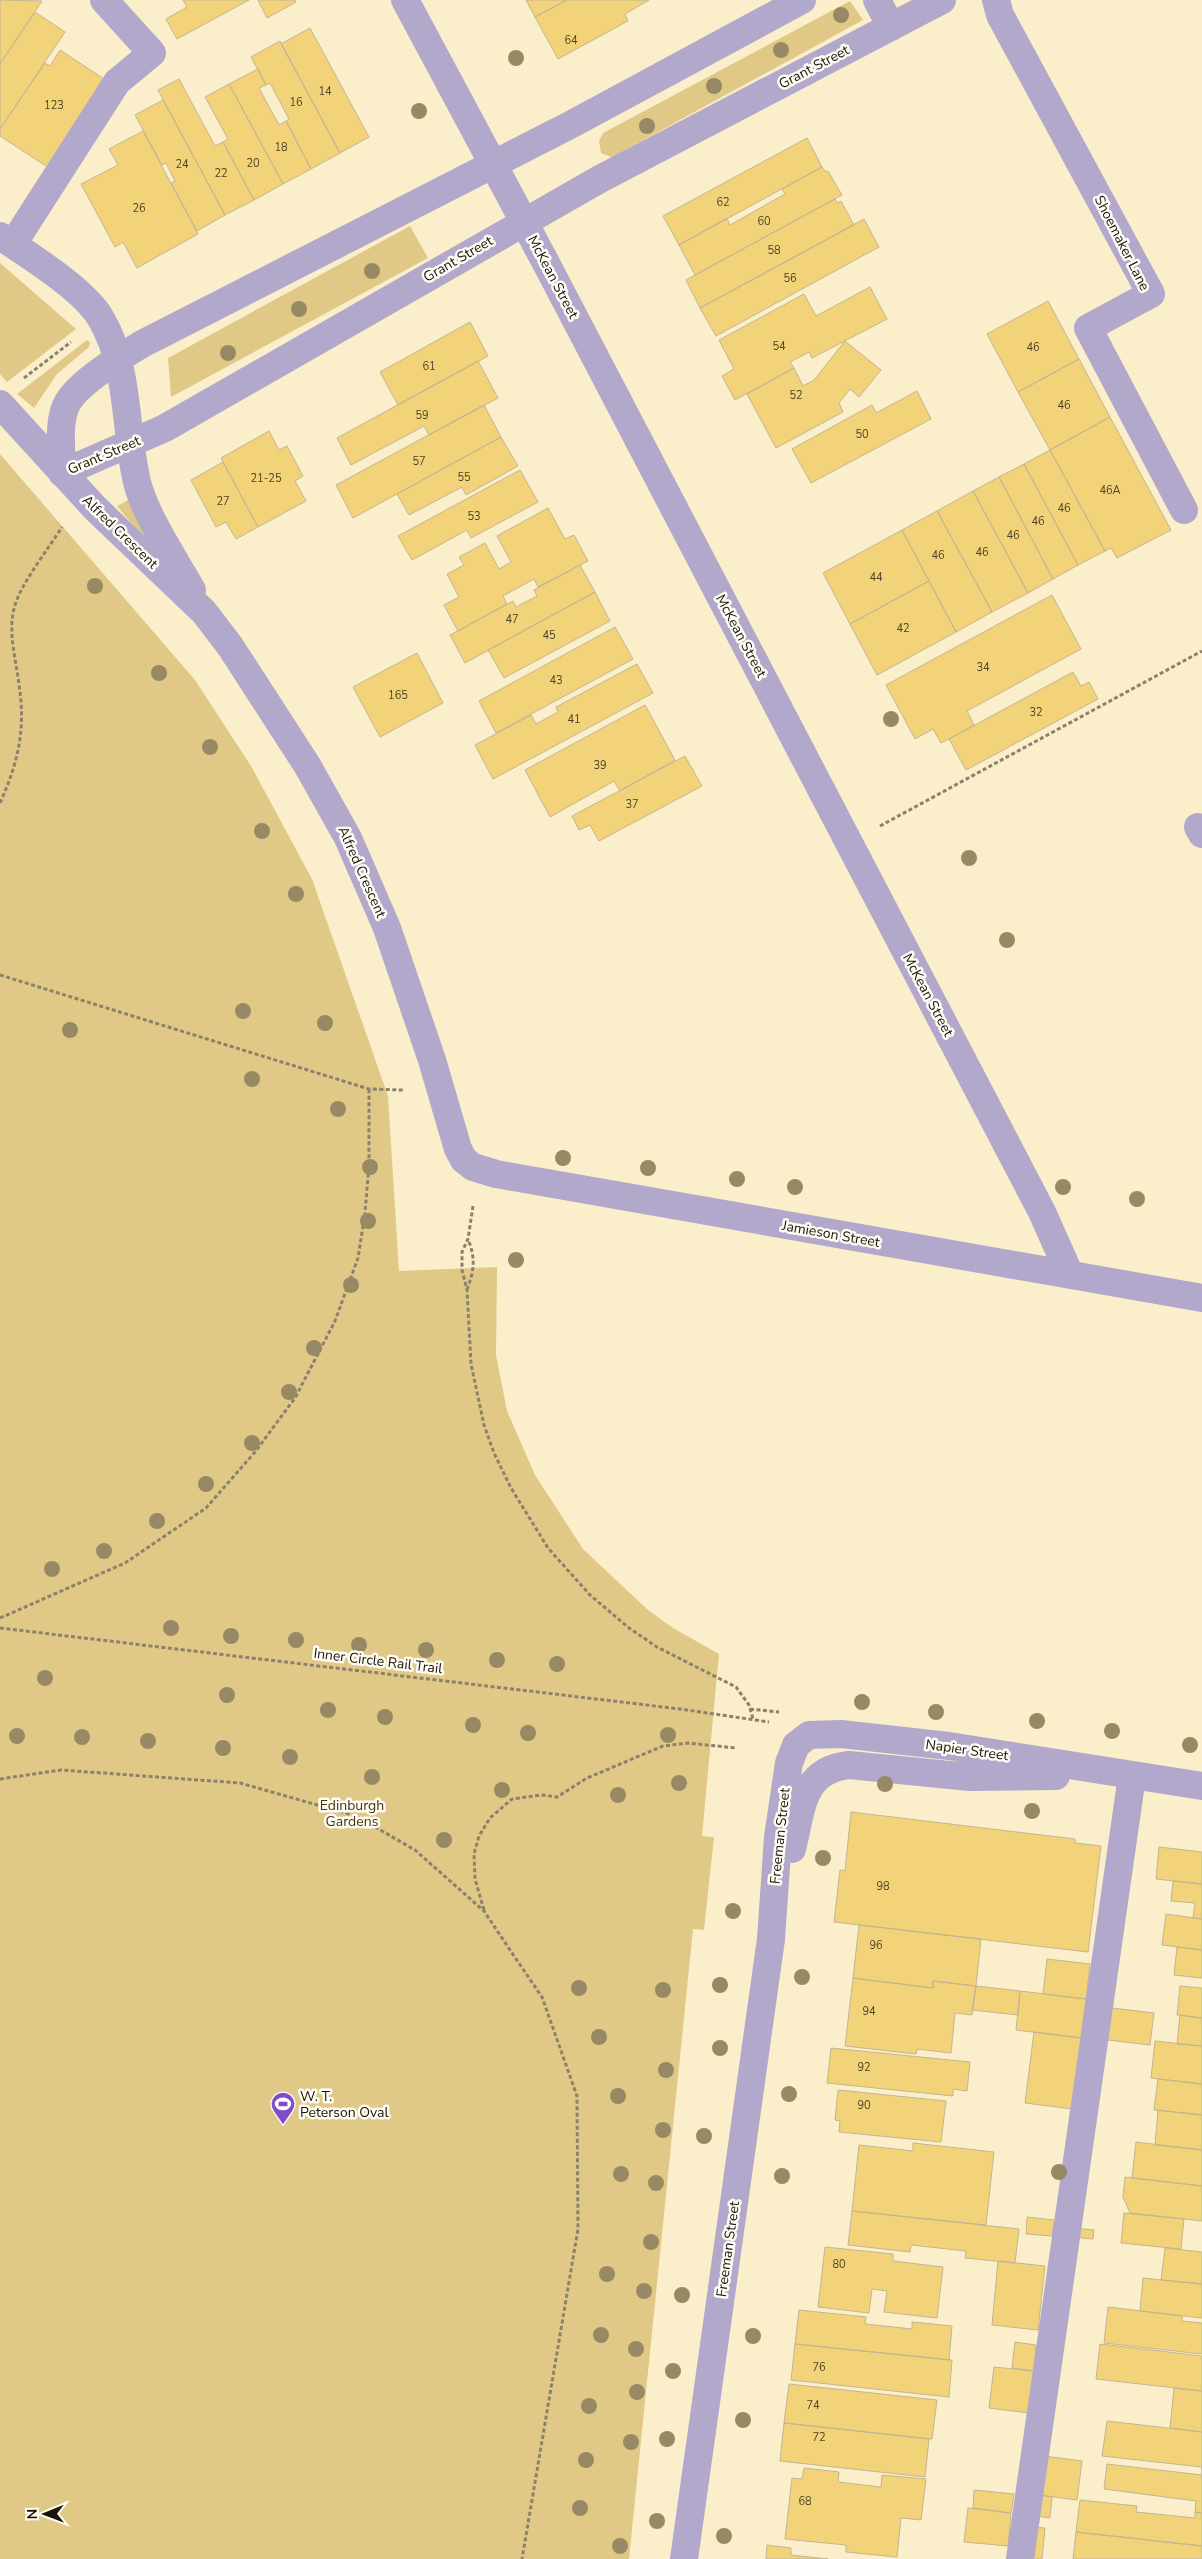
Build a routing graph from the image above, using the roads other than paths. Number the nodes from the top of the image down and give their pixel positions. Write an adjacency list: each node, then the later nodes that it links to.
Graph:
1 (104, 0): 11 (street)
2 (405, 0): 9 (street, McKean Street)
3 (802, 0): 7 (street, Grant Street)
4 (877, 0): 8 (street)
5 (942, 0): 8 (street, Grant Street)
6 (996, 0): 16 (street, Shoemaker Lane)
7 (760, 10): 9 (street, Grant Street)
8 (891, 27): 10 (street, Grant Street)
9 (493, 164): 10 (street, McKean Street); 12 (street, Grant Street)
10 (523, 222): 14 (street, Grant Street); 19 (street, McKean Street)
11 (7, 240): 12 (street, Alfred Crescent)
12 (117, 361): 14 (street, Alfred Crescent); 15 (street, Grant Street)
13 (0, 404): 15 (street, Alfred Crescent)
14 (132, 444): 15 (street, Grant Street); 17 (street, Alfred Crescent)
15 (62, 473): 17 (street, Alfred Crescent)
16 (1184, 510)
17 (204, 612): 18 (street, Alfred Crescent)
18 (464, 1160): 19 (street, Jamieson Street)
19 (1070, 1275): 20 (street, Jamieson Street)
20 (1202, 1298)
21 (802, 1738): 23 (street, Napier Street); 25 (street, Freeman Street)
22 (824, 1772): 23 (street, Napier Street); 25 (street, Freeman Street)
23 (1132, 1776): 24 (street, Napier Street); 27 (street)
24 (1202, 1786)
25 (771, 1939): 26 (street, Freeman Street)
26 (684, 2559)
27 (1020, 2559)

